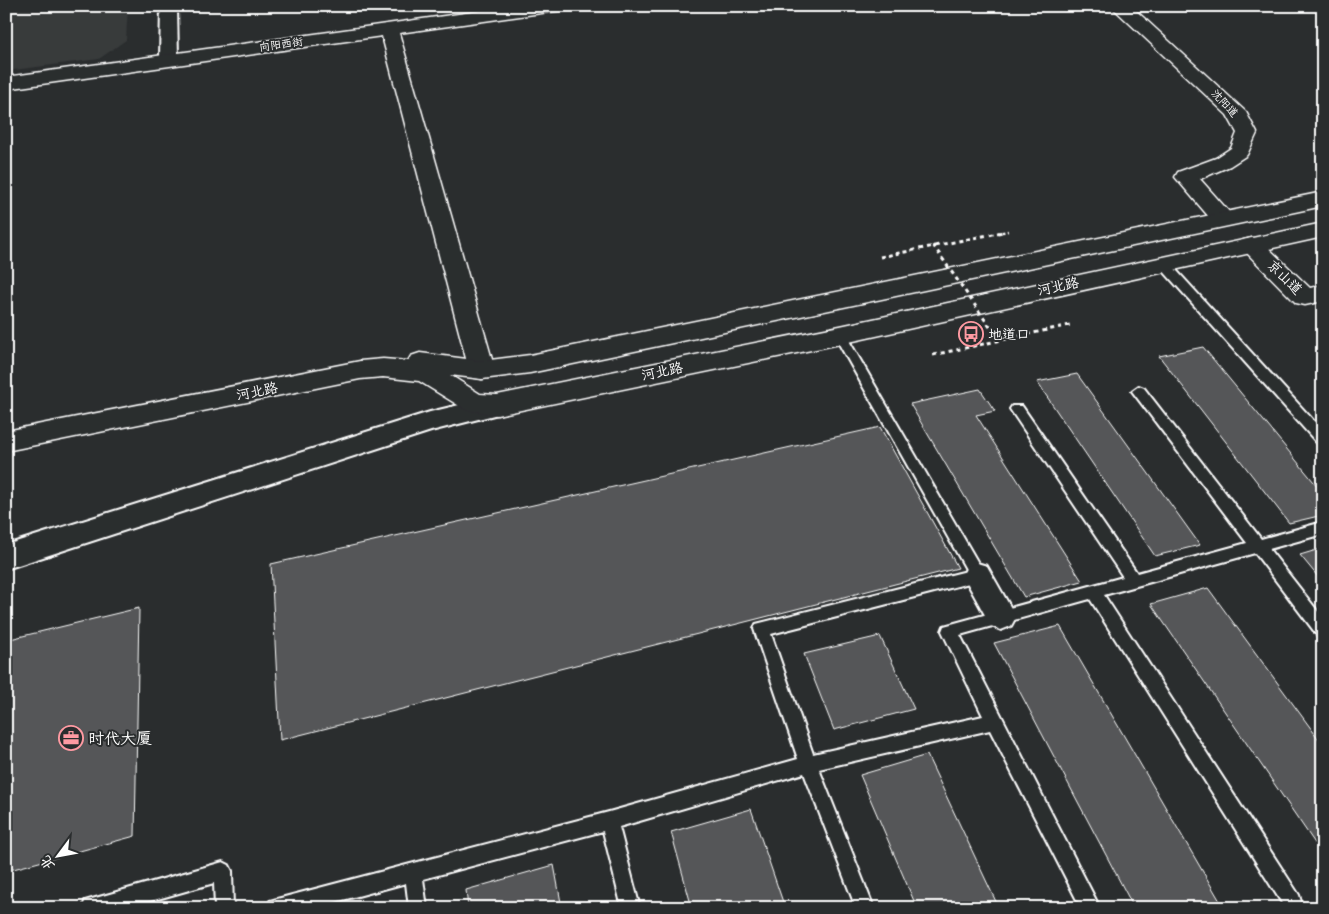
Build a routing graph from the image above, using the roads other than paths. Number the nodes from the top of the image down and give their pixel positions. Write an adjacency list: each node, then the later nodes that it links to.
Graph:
1 (169, 6): 5 (street)
2 (556, 6): 4 (main road, 向阳西街)
3 (1120, 6): 8 (main road, 沈阳道)
4 (389, 29): 5 (main road, 向阳西街); 14 (main road)
5 (169, 59): 6 (main road, 向阳西街)
6 (6, 83)
7 (1323, 199): 8 (main road, 河北路)
8 (1224, 219): 14 (main road, 河北路)
9 (1323, 230): 10 (main road, 河北路)
10 (1252, 245): 11 (main road, 河北路); 12 (main road, 京山道)
11 (1163, 263): 13 (main road, 河北路); 19 (lane)
12 (1323, 293)
13 (840, 335): 16 (main road, 河北路); 24 (lane)
14 (482, 370): 18 (main road, 河北路)
15 (1139, 391): 22 (lane)
16 (497, 405): 20 (main road, 河北路); 23 (street)
17 (1016, 409): 25 (lane)
18 (6, 434)
19 (1323, 440)
20 (6, 441)
21 (1323, 528): 22 (lane)
22 (1260, 546): 25 (lane); 28 (lane)
23 (6, 557)
24 (977, 575): 27 (street); 30 (lane)
25 (1133, 580): 26 (lane)
26 (1093, 591): 27 (lane); 33 (lane)
27 (1001, 617): 29 (lane)
28 (1323, 630)
29 (994, 721): 30 (lane); 40 (lane)
30 (808, 764): 31 (lane); 39 (lane)
31 (609, 820): 32 (lane); 38 (lane)
32 (413, 871): 36 (lane); 37 (lane)
33 (1292, 902)
34 (92, 908): 35 (lane)
35 (224, 908)
36 (277, 908)
37 (418, 908)
38 (631, 908)
39 (865, 908)
40 (1091, 908)

